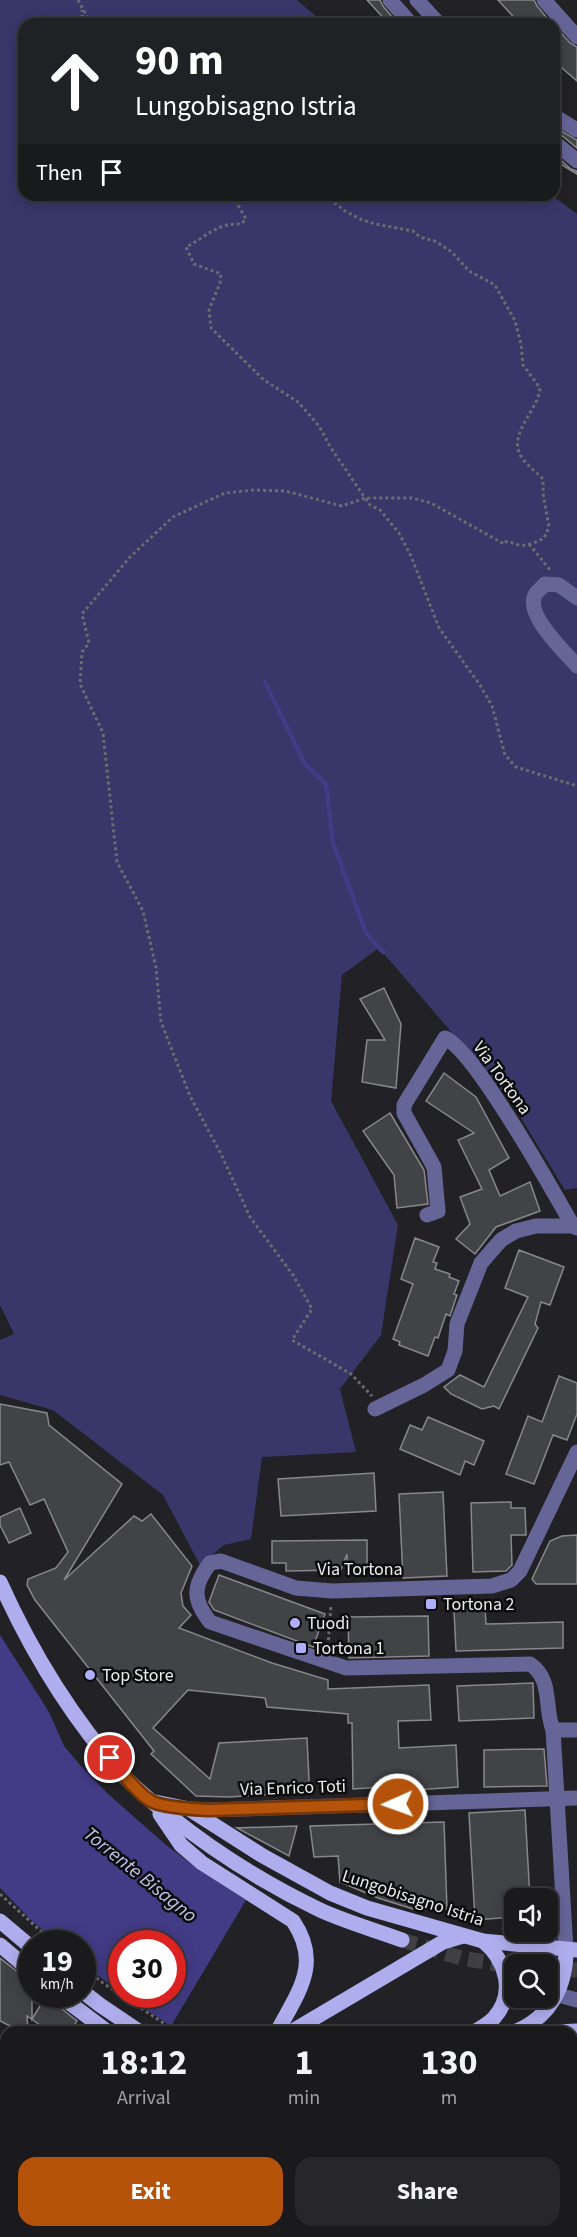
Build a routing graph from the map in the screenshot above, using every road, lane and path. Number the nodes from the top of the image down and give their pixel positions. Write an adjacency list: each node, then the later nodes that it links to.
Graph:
1 (78, 0): 5 (path)
2 (390, 0): 8 (street)
3 (417, 0): 9 (street)
4 (544, 0): 10 (street)
5 (82, 8): 6 (path); 7 (path)
6 (82, 18)
7 (88, 18)
8 (406, 18)
9 (434, 18)
10 (577, 37)
11 (560, 120): 12 (street)
12 (577, 130)
13 (560, 147): 14 (street)
14 (577, 161)
15 (236, 201): 17 (path)
16 (332, 201): 18 (path)
17 (365, 498): 18 (path); 22 (path); 25 (path)
18 (529, 544): 19 (path)
19 (559, 585): 20 (street); 21 (street)
20 (577, 598)
21 (577, 666)
22 (577, 786)
23 (427, 1215): 24 (street, Via Tortona)
24 (575, 1227): 25 (street, Via Tortona)
25 (375, 1409)
26 (575, 1460): 30 (street, Via Tortona)
27 (0, 1582): 34 (main road)
28 (331, 1601): 29 (path)
29 (327, 1653)
30 (553, 1730): 31 (street); 33 (street, Via Tortona)
31 (577, 1730)
32 (577, 1798): 33 (street, Via Enrico Toti)
33 (556, 1799): 35 (street, Via Enrico Toti); 44 (street, Via Tortona)
34 (152, 1802): 35 (main road, Lungobisagno Istria); 41 (main road); 55 (main road)
35 (189, 1809): 40 (main road, Lungobisagno Istria)
36 (0, 1894): 38 (path)
37 (0, 1921): 39 (main road)
38 (40, 1930)
39 (18, 1936)
40 (464, 1936): 42 (main road, Lungobisagno Istria); 56 (main road)
41 (402, 1940)
42 (483, 1941): 44 (main road, Lungobisagno Istria); 57 (main road)
43 (0, 1945): 45 (main road)
44 (572, 1950): 47 (main road)
45 (18, 1960)
46 (96, 1978): 54 (path)
47 (558, 1995): 48 (street)
48 (577, 2000)
49 (96, 2003): 53 (main road)
50 (71, 2008): 52 (main road)
51 (548, 2008): 58 (main road)
52 (88, 2026)
53 (131, 2026)
54 (168, 2026)
55 (280, 2026)
56 (301, 2026)
57 (483, 2026)
58 (524, 2026)

